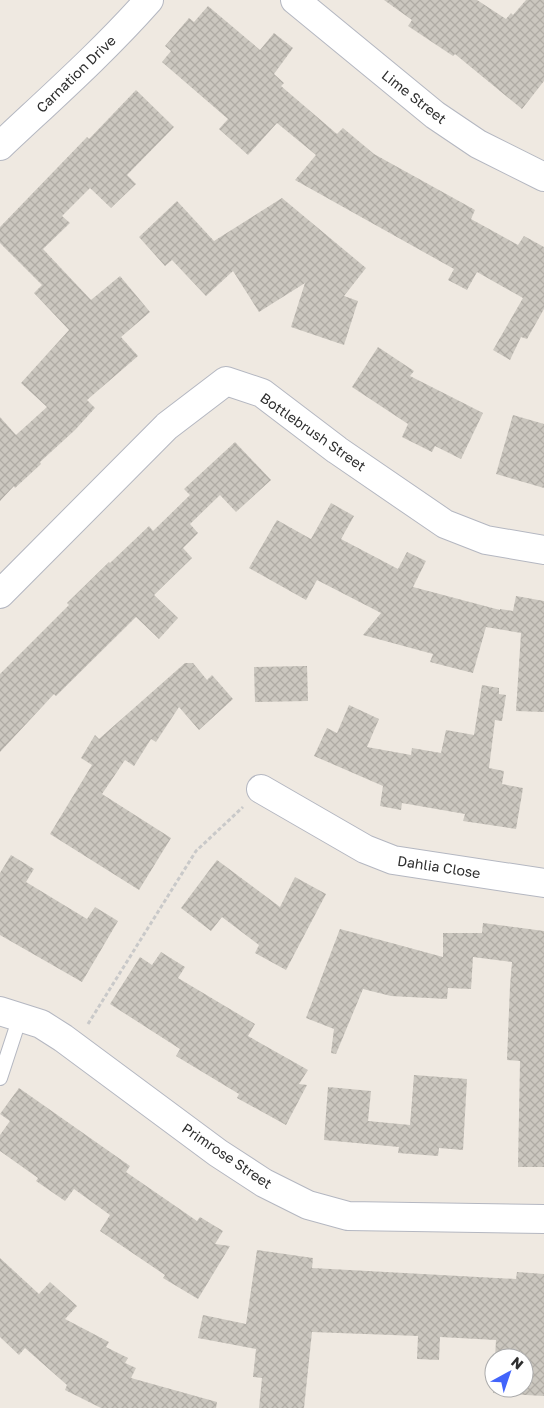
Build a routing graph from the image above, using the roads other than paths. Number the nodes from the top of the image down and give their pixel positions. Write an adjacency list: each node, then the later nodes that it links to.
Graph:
1 (149, 0): 3 (street, Carnation Drive)
2 (295, 0): 4 (street, Lime Street)
3 (0, 146)
4 (544, 177)
5 (544, 550): 6 (street, Bottlebrush Street)
6 (0, 594)
7 (261, 789): 8 (street, Dahlia Close)
8 (544, 883)
9 (10, 1014): 10 (lane); 11 (street, Primrose Street)
10 (0, 1078)
11 (544, 1219)

